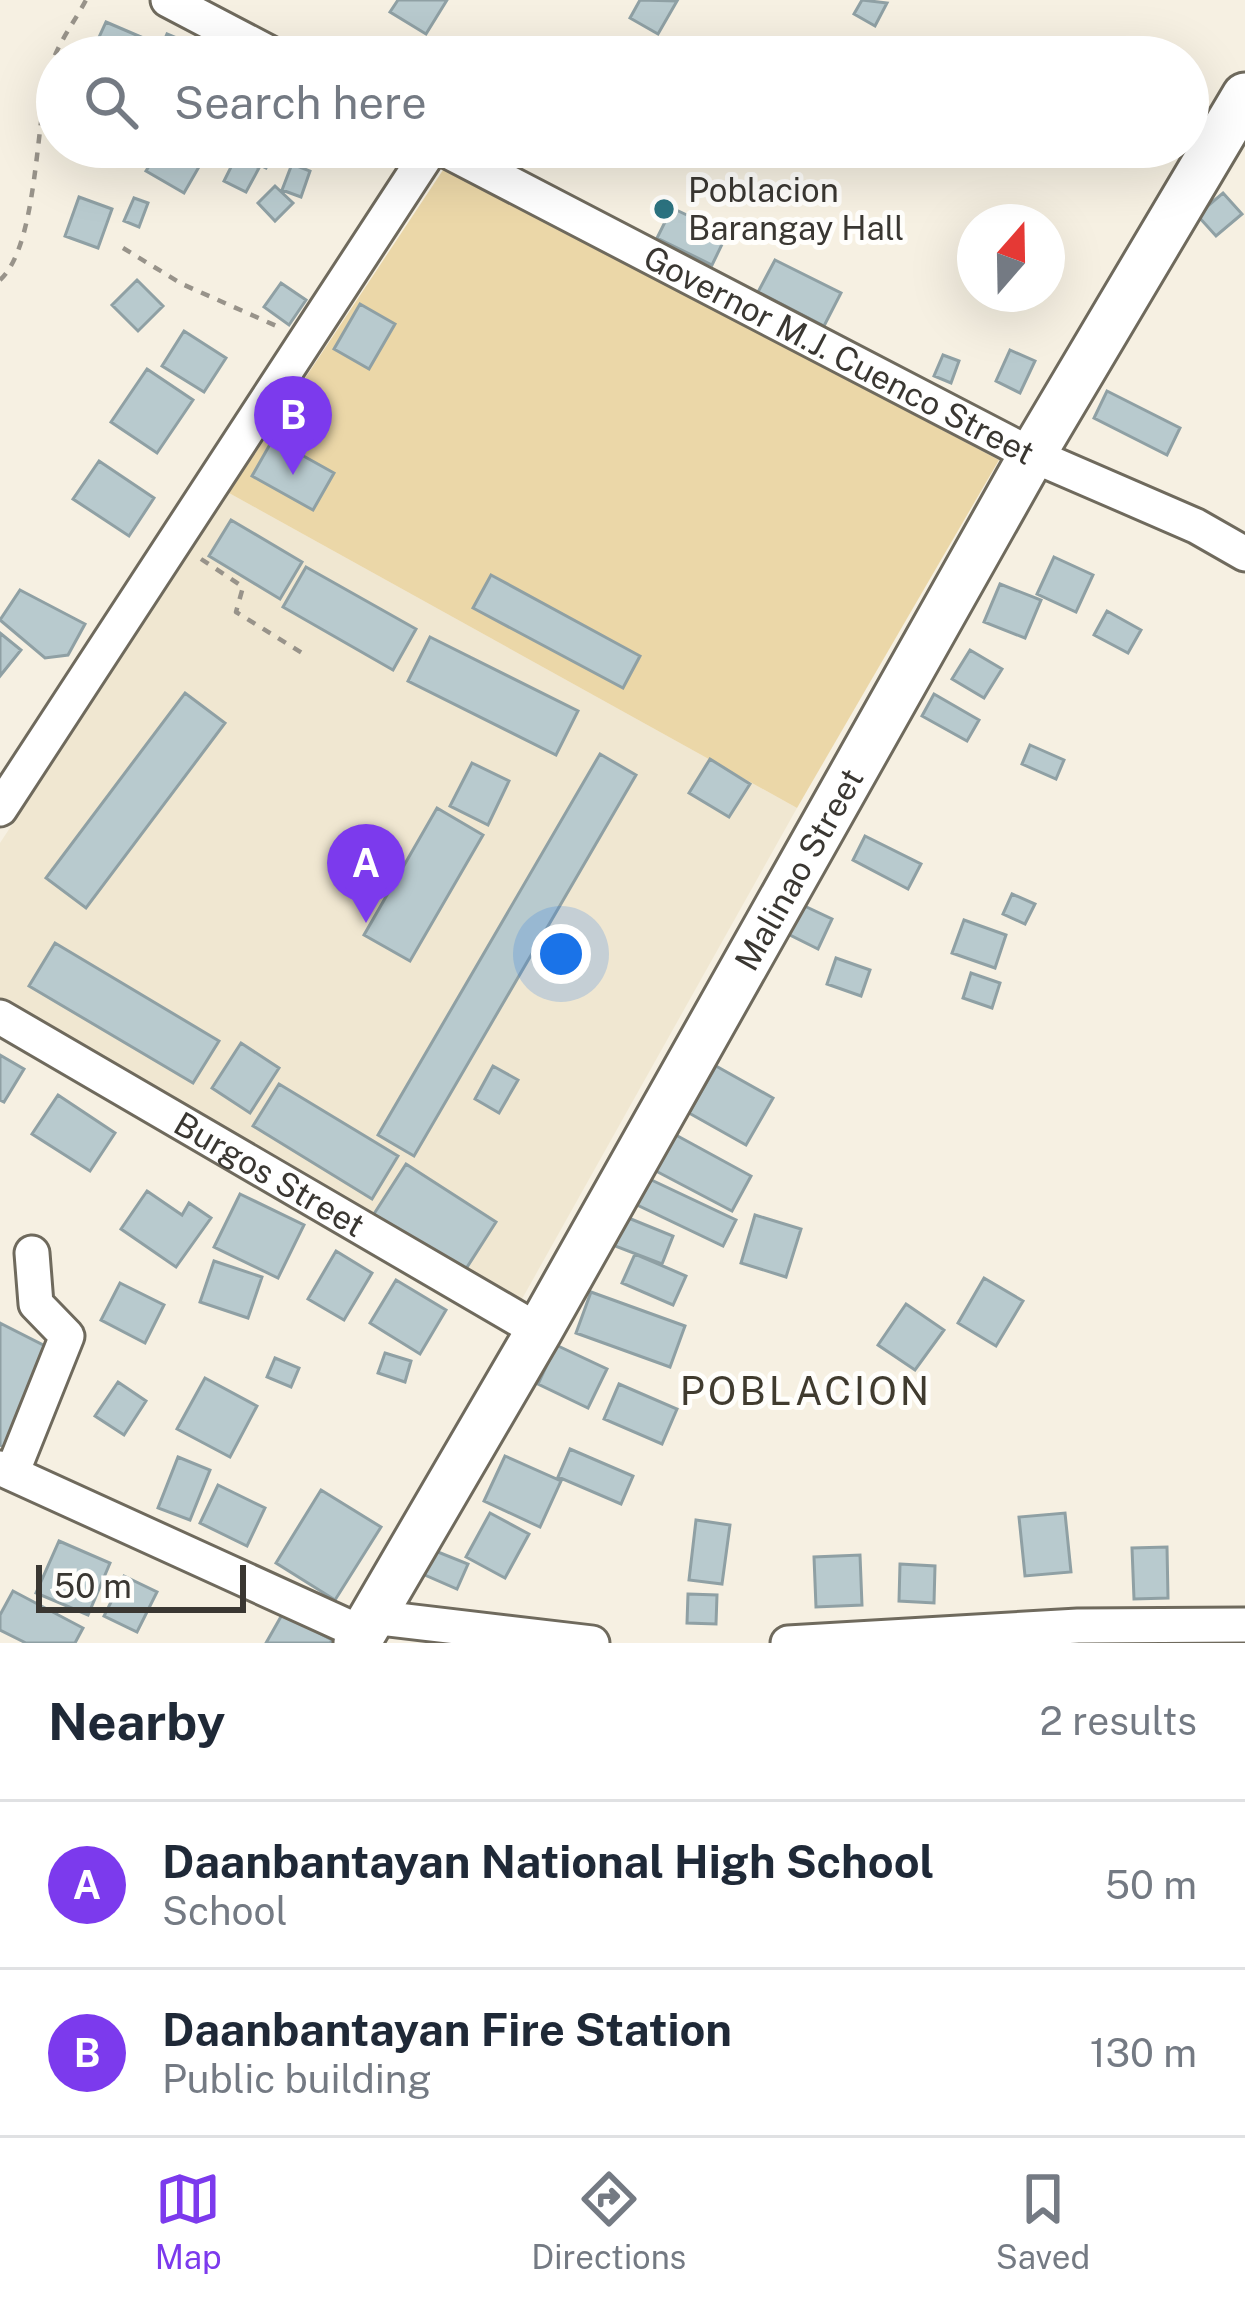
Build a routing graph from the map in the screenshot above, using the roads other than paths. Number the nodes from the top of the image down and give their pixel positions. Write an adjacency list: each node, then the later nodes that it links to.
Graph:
1 (168, 0): 2 (street)
2 (237, 36)
3 (1245, 96): 4 (main road, Malinao Street)
4 (1209, 157)
5 (422, 168): 10 (street)
6 (477, 168): 8 (street, Governor M.J. Cuenco Street)
7 (1202, 168): 8 (main road, Malinao Street)
8 (1032, 455): 9 (street, Governor M.J. Cuenco Street); 13 (main road, Malinao Street)
9 (1245, 554)
10 (0, 809)
11 (0, 1017): 13 (street, Burgos Street)
12 (32, 1253): 14 (street)
13 (539, 1331): 16 (main road, Malinao Street)
14 (6, 1471): 16 (street)
15 (1245, 1625): 18 (street)
16 (364, 1631): 17 (street)
17 (592, 1643)
18 (788, 1643)

